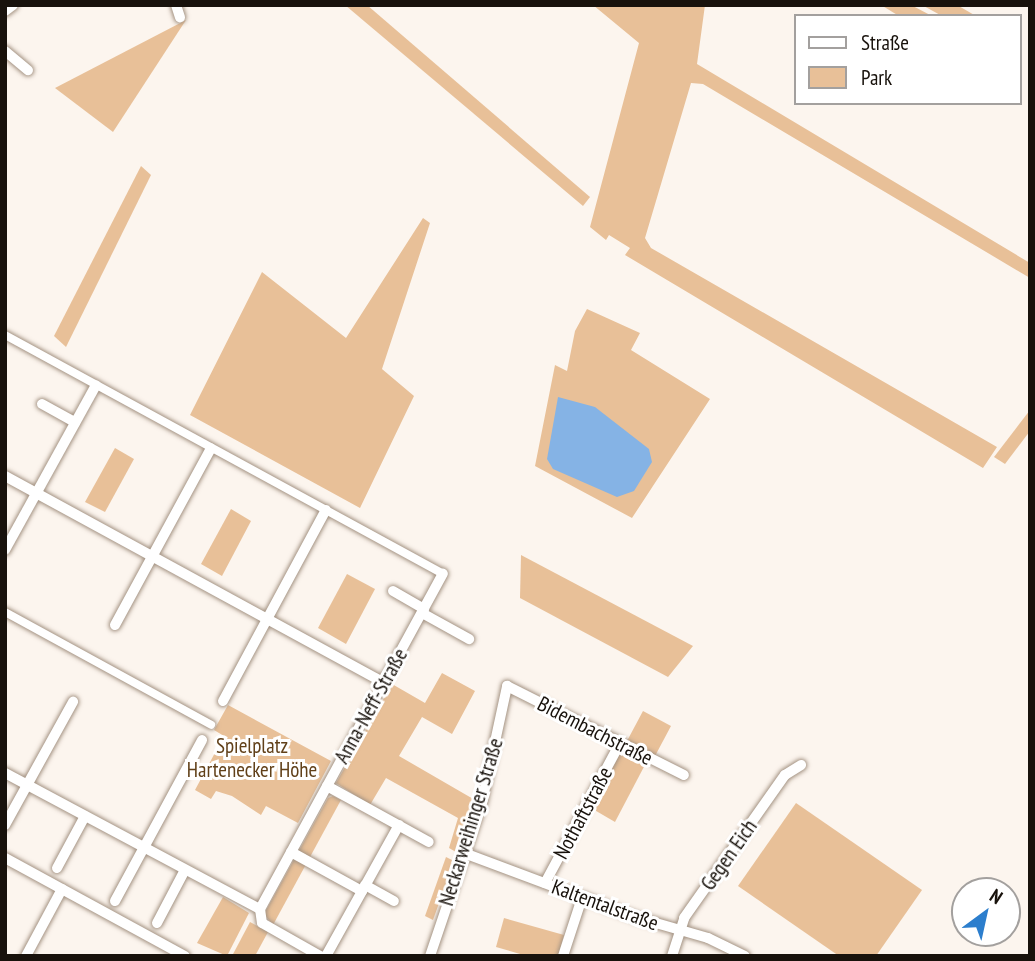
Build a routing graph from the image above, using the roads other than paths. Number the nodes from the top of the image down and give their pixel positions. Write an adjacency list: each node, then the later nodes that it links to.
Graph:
1 (13, 5): 3 (street)
2 (176, 5): 4 (street)
3 (5, 11)
4 (180, 17)
5 (5, 51): 6 (street)
6 (28, 70)
7 (5, 335): 8 (street)
8 (96, 385): 10 (street); 11 (street)
9 (42, 404): 10 (street)
10 (75, 422): 13 (street)
11 (211, 448): 14 (street); 16 (street)
12 (5, 476): 13 (street)
13 (36, 493): 15 (street); 16 (street)
14 (326, 510): 17 (street); 21 (street)
15 (5, 550)
16 (152, 556): 21 (street); 22 (street)
17 (443, 574): 19 (street, Anna-Neff-Straße)
18 (393, 591): 19 (street)
19 (423, 611): 23 (street); 24 (street, Anna-Neff-Straße)
20 (5, 612): 28 (street)
21 (267, 619): 24 (street); 26 (street)
22 (115, 625)
23 (469, 639)
24 (384, 683): 35 (street, Anna-Neff-Straße)
25 (507, 686): 30 (street, Bidembachstraße); 42 (street, Neckarweihinger Straße)
26 (223, 701)
27 (73, 702): 34 (street)
28 (211, 725)
29 (202, 740): 40 (street)
30 (620, 743): 33 (street, Bidembachstraße); 46 (street, Nothaftstraße)
31 (801, 765): 54 (street, Gegen Eich)
32 (5, 773): 34 (street)
33 (684, 775)
34 (28, 785): 36 (street); 37 (street)
35 (327, 786): 38 (street); 41 (street, Anna-Neff-Straße)
36 (85, 816): 40 (street); 44 (street)
37 (5, 825)
38 (399, 825): 39 (street); 48 (street)
39 (429, 842)
40 (144, 848): 45 (street); 50 (street)
41 (291, 852): 48 (street); 52 (street, Anna-Neff-Straße)
42 (464, 853): 46 (street, Kaltentalstraße); 58 (street, Neckarweihinger Straße)
43 (5, 858): 47 (street)
44 (57, 869)
45 (185, 870): 52 (street); 53 (street)
46 (545, 883): 49 (street, Kaltentalstraße)
47 (62, 888): 56 (street); 57 (street)
48 (364, 888): 51 (street); 55 (street)
49 (583, 898): 54 (street, Kaltentalstraße); 59 (street)
50 (115, 901)
51 (394, 901)
52 (260, 909): 55 (street)
53 (156, 923)
54 (681, 932): 60 (street, Gegen Eich); 61 (street, Kaltentalstraße)
55 (327, 955)
56 (26, 956)
57 (185, 956)
58 (430, 956)
59 (563, 956)
60 (672, 956)
61 (745, 956)

